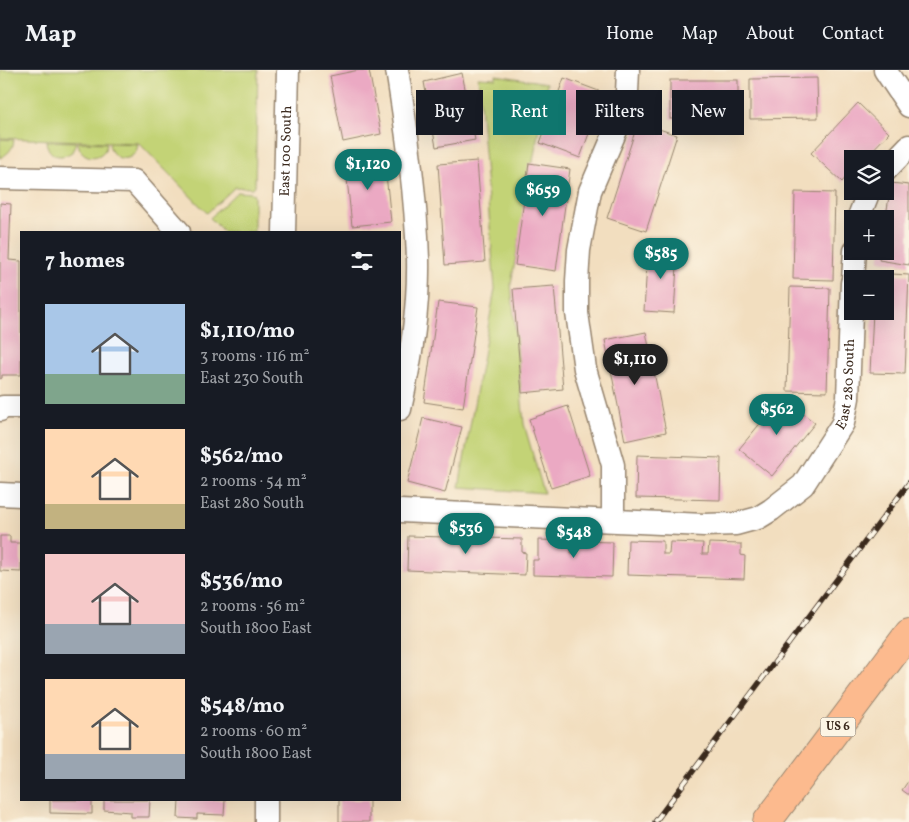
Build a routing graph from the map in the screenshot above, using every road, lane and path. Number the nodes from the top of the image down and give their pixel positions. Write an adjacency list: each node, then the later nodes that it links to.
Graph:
1 (288, 70): 10 (street, East 100 South)
2 (397, 70): 12 (street)
3 (628, 70): 18 (street)
4 (885, 70): 5 (street)
5 (909, 106)
6 (909, 146): 7 (street)
7 (894, 162)
8 (0, 178): 9 (street)
9 (179, 231)
10 (284, 231)
11 (851, 320): 18 (street, East 280 South)
12 (401, 405)
13 (20, 407): 14 (street)
14 (0, 410)
15 (0, 494): 16 (street)
16 (20, 495)
17 (401, 511): 18 (street, East 280 South)
18 (613, 520)
19 (909, 633): 22 (highway, US 6)
20 (266, 801): 21 (street)
21 (266, 822)
22 (767, 822)

